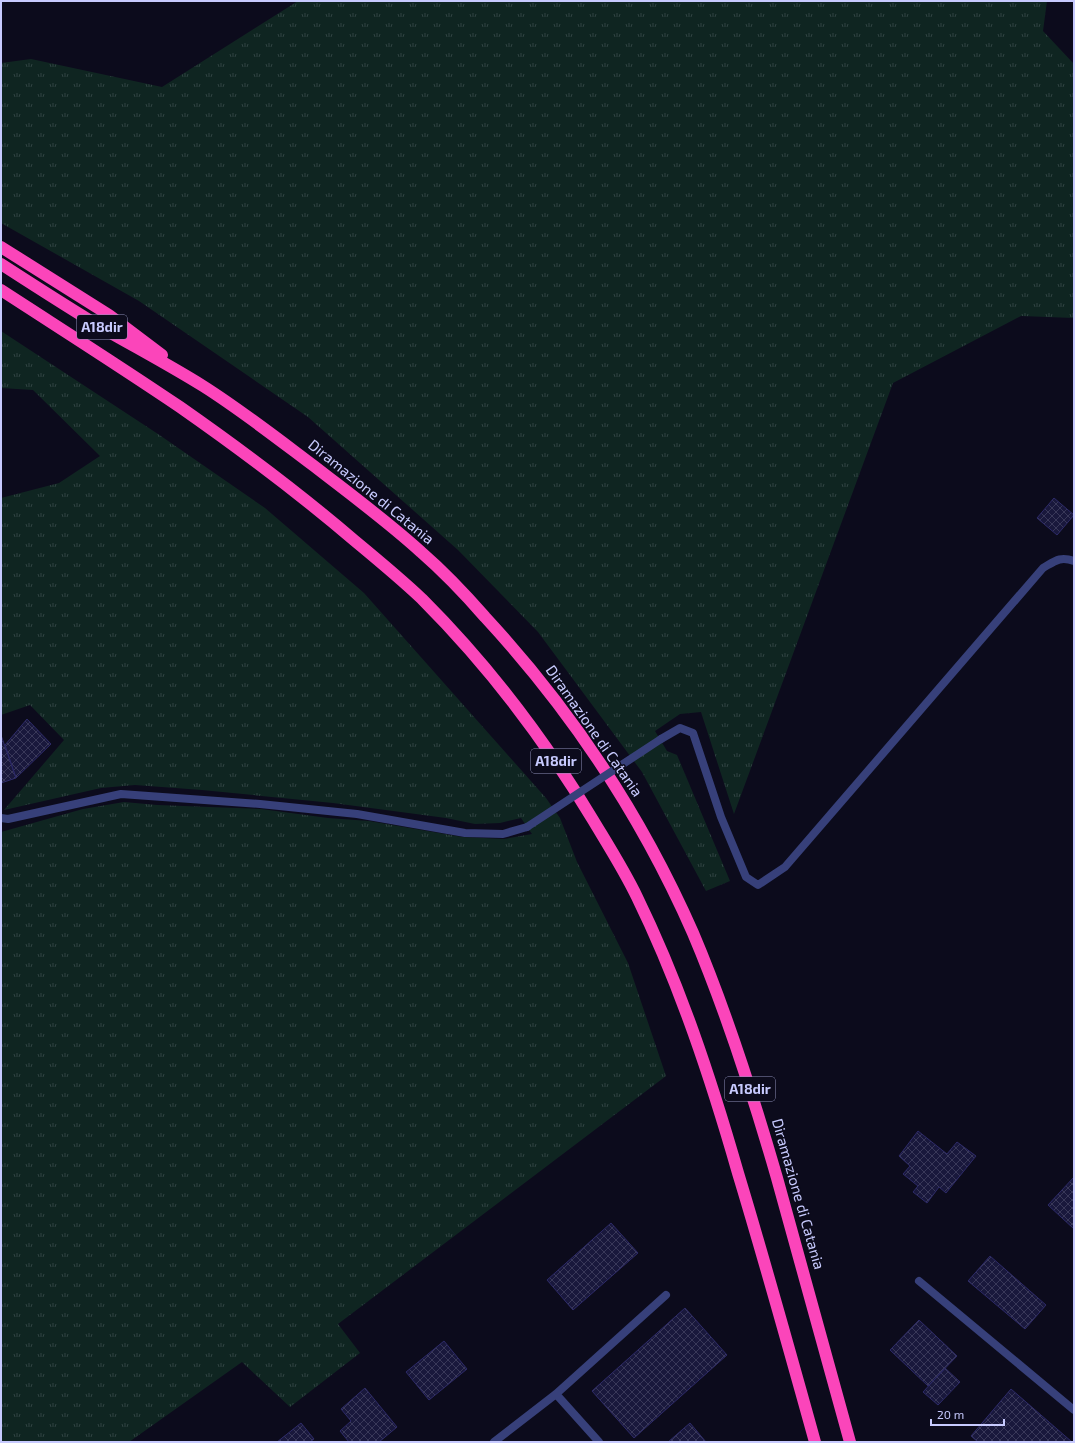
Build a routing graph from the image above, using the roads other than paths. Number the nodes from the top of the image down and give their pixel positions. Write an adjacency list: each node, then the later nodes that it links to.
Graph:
1 (1, 247): 4 (highway)
2 (1, 264): 4 (highway, Diramazione di Catania / A18dir)
3 (1, 290): 13 (highway, A18dir)
4 (204, 387): 14 (highway, Diramazione di Catania / A18dir)
5 (1074, 561): 6 (lane, bridge)
6 (1, 818)
7 (919, 1281): 10 (lane)
8 (666, 1295): 9 (lane)
9 (556, 1394): 11 (lane); 12 (lane)
10 (1074, 1410)
11 (494, 1442)
12 (600, 1442)
13 (815, 1442)
14 (850, 1442)

